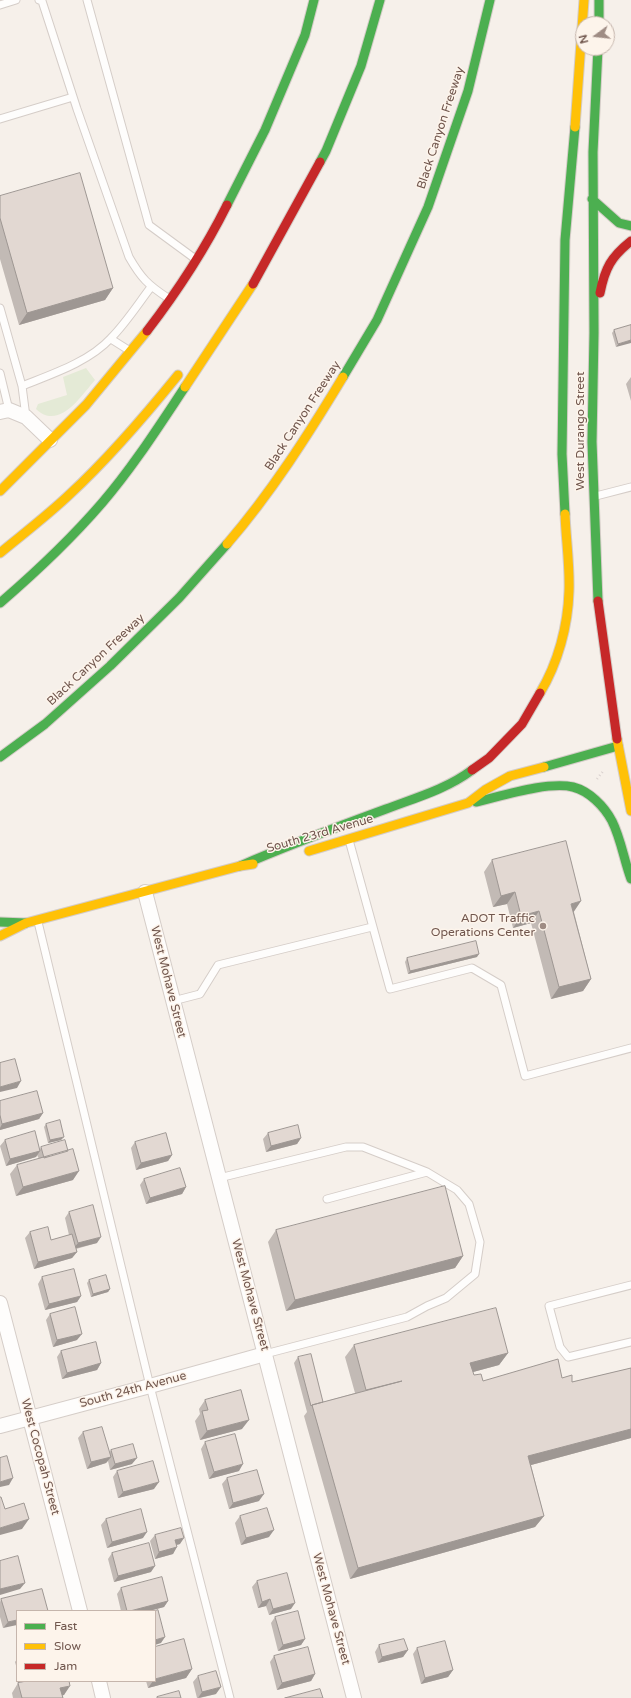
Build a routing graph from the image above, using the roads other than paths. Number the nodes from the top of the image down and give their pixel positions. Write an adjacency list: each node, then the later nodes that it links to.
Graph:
1 (16, 0): 9 (lane)
2 (39, 0): 12 (lane)
3 (87, 0): 19 (lane)
4 (314, 0): 19 (main road)
5 (380, 0): 20 (main road)
6 (490, 0): 40 (main road, Black Canyon Freeway)
7 (584, 0): 46 (main road)
8 (599, 0): 10 (main road)
9 (0, 5)
10 (599, 16)
11 (598, 56): 14 (main road, West Durango Street)
12 (73, 97): 13 (lane); 21 (lane)
13 (0, 119)
14 (592, 199): 15 (main road); 18 (main road, West Durango Street)
15 (631, 226)
16 (629, 236): 24 (main road)
17 (605, 240): 18 (main road)
18 (592, 243): 24 (main road, West Durango Street)
19 (196, 260): 22 (main road)
20 (256, 280): 27 (main road); 38 (main road)
21 (151, 287): 22 (lane); 25 (lane)
22 (170, 299): 26 (main road)
23 (0, 308): 30 (lane)
24 (594, 333): 36 (main road, West Durango Street)
25 (111, 338): 26 (lane); 30 (lane)
26 (130, 352): 33 (main road)
27 (197, 352)
28 (183, 370): 37 (main road)
29 (0, 373): 31 (lane)
30 (22, 386): 32 (lane)
31 (5, 411): 32 (street)
32 (26, 417): 33 (street)
33 (50, 440): 35 (main road)
34 (631, 487): 36 (lane)
35 (0, 491)
36 (594, 496): 39 (main road, West Durango Street)
37 (0, 553)
38 (0, 603)
39 (618, 746): 41 (main road, South 23rd Avenue); 42 (main road, West Durango Street)
40 (0, 757)
41 (468, 803): 43 (main road, South 23rd Avenue); 47 (main road)
42 (631, 811)
43 (349, 839): 44 (main road, South 23rd Avenue); 52 (lane)
44 (300, 854)
45 (278, 860): 46 (main road, South 23rd Avenue)
46 (240, 866): 48 (main road, South 23rd Avenue)
47 (631, 879)
48 (145, 892): 49 (main road, South 23rd Avenue); 54 (street, West Mohave Street)
49 (37, 920): 51 (main road, South 23rd Avenue); 63 (lane)
50 (0, 922): 51 (main road)
51 (26, 923): 53 (main road, South 23rd Avenue)
52 (372, 926): 54 (lane); 55 (lane)
53 (0, 936)
54 (173, 1001): 57 (street, West Mohave Street)
55 (631, 1048)
56 (427, 1172): 57 (lane); 58 (lane); 62 (lane)
57 (219, 1178): 62 (street, West Mohave Street)
58 (328, 1199)
59 (631, 1285): 61 (lane)
60 (0, 1303): 64 (street, West Cocopah Street)
61 (631, 1342)
62 (265, 1354): 63 (street, South 24th Avenue); 70 (street, West Mohave Street)
63 (150, 1386): 64 (street, South 24th Avenue); 69 (lane)
64 (30, 1418): 65 (street, South 24th Avenue); 66 (street, West Cocopah Street)
65 (0, 1426)
66 (80, 1610)
67 (99, 1682): 68 (street)
68 (103, 1698)
69 (230, 1698)
70 (354, 1698)

